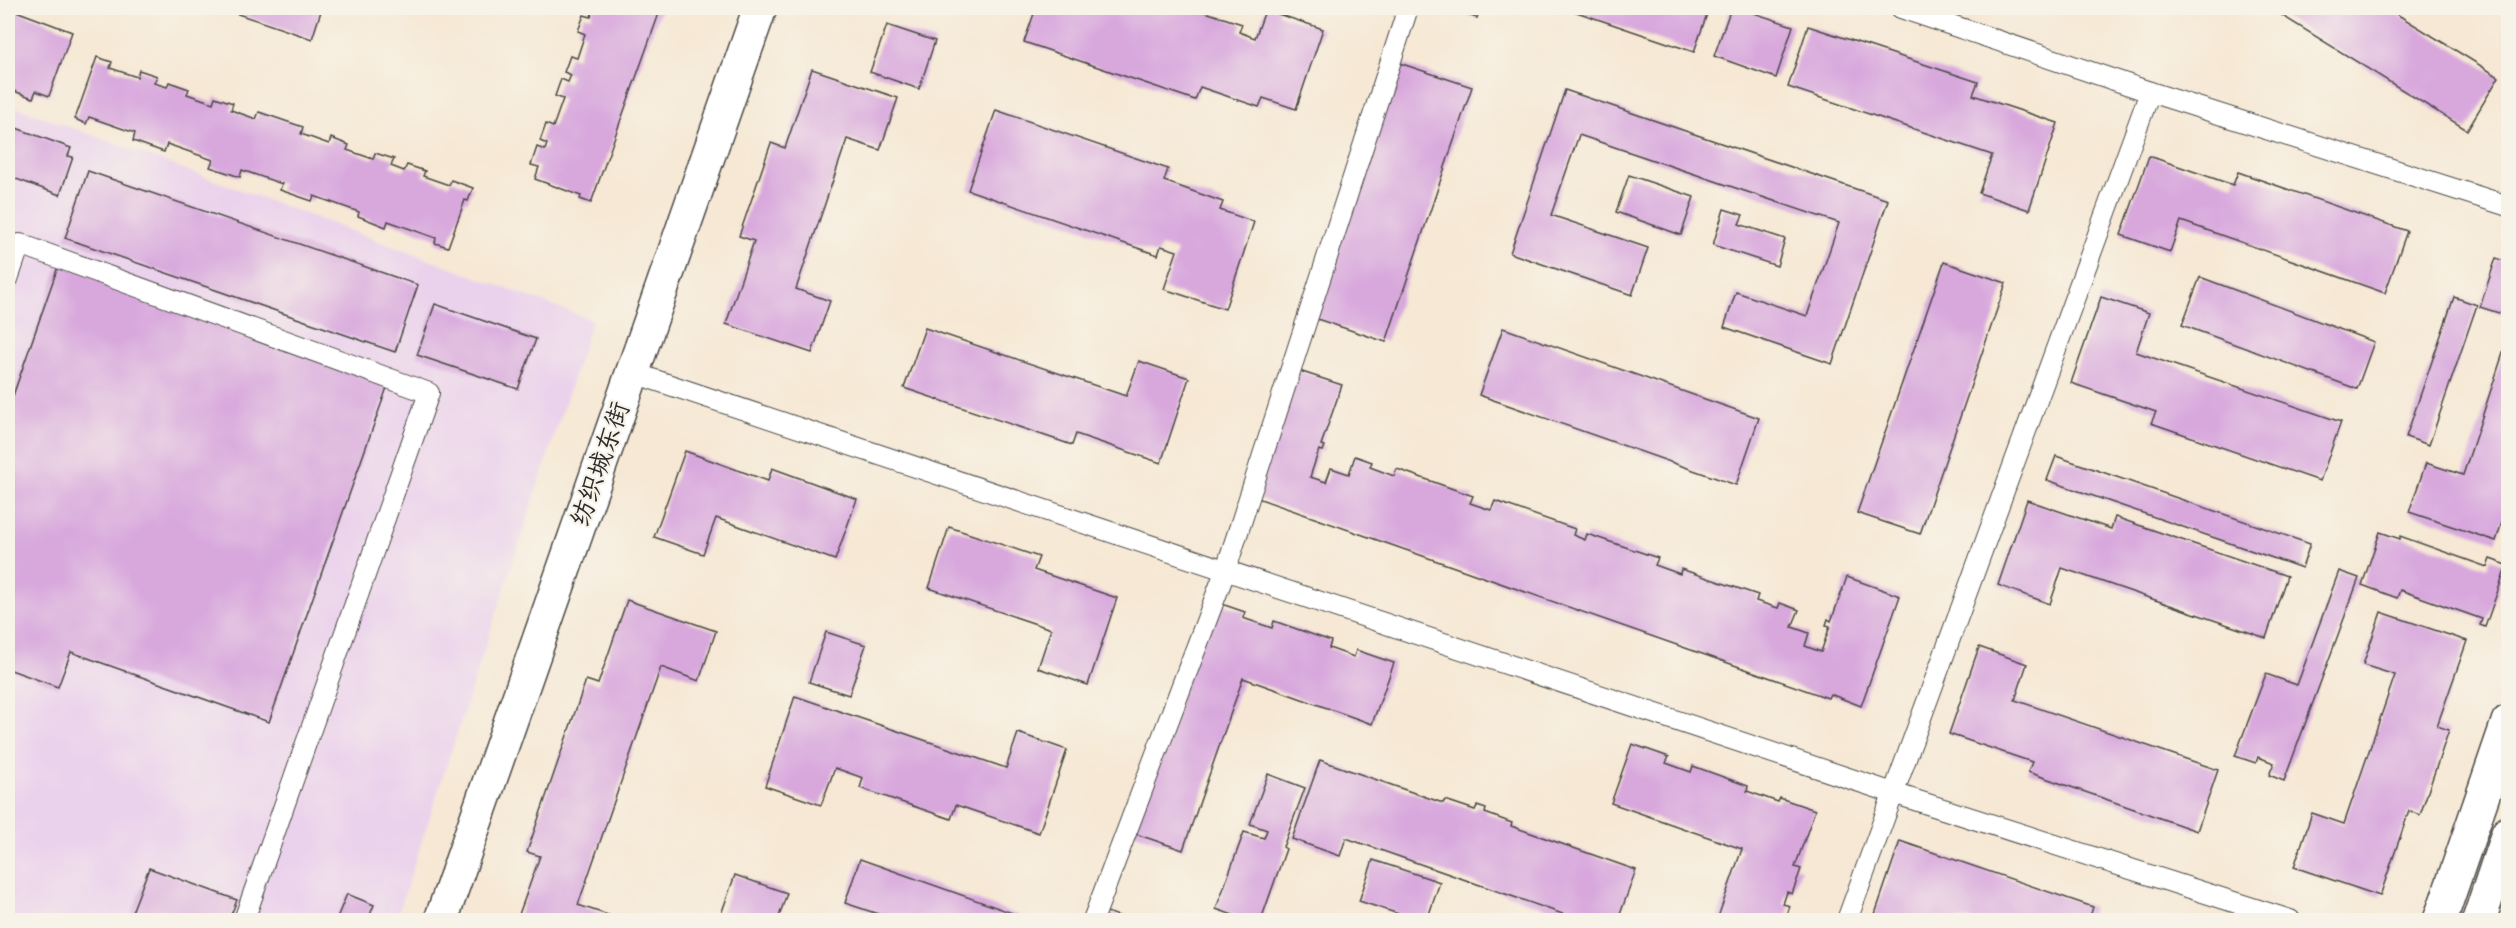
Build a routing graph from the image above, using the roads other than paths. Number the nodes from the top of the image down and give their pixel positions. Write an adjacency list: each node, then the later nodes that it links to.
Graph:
1 (760, 8): 7 (street, 纺织城东街)
2 (1408, 8): 8 (lane)
3 (1901, 8): 4 (lane)
4 (2150, 92): 5 (lane); 10 (lane)
5 (2508, 206)
6 (8, 279): 12 (lane)
7 (632, 372): 8 (lane); 13 (street, 纺织城东街)
8 (1226, 569): 10 (lane); 14 (lane)
9 (2508, 722): 17 (street)
10 (1893, 793): 15 (lane); 16 (lane)
11 (2508, 833): 18 (street)
12 (244, 921)
13 (441, 921)
14 (1093, 921)
15 (1847, 921)
16 (2290, 921)
17 (2440, 921)
18 (2479, 921)

